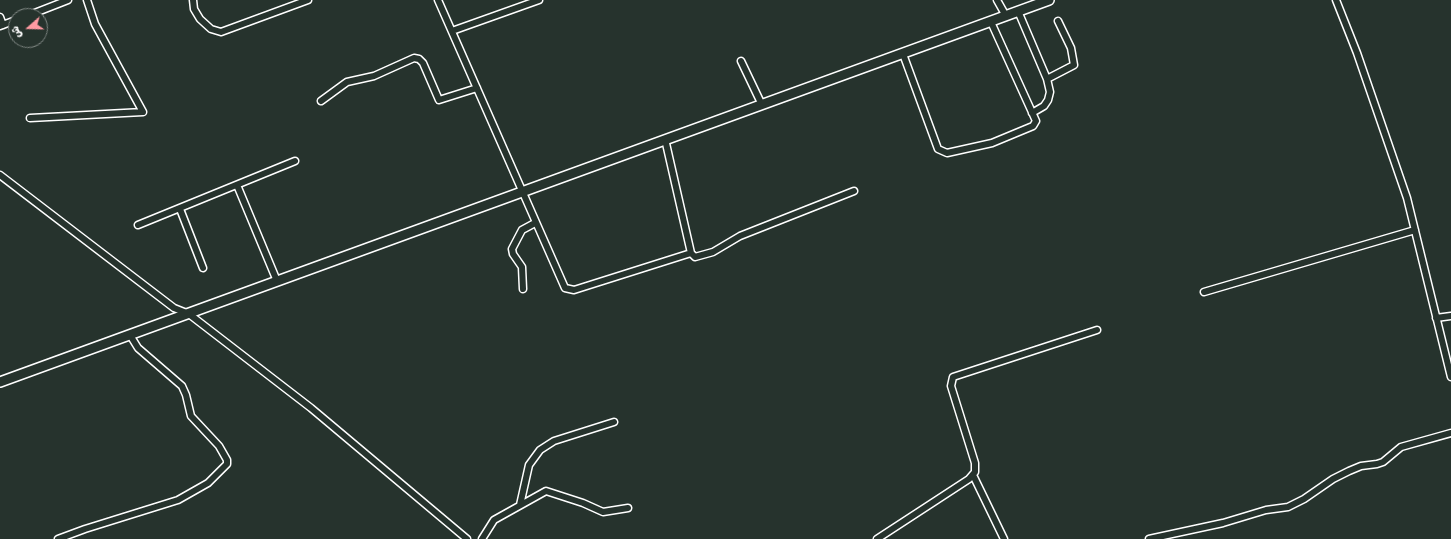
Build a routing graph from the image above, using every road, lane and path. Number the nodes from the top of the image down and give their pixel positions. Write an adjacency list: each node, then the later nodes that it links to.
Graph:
1 (68, 0): 10 (street)
2 (87, 0): 25 (street)
3 (193, 0): 4 (street)
4 (308, 0)
5 (438, 0): 17 (street)
6 (539, 0): 17 (street)
7 (998, 0): 12 (street)
8 (1049, 0): 11 (street)
9 (1336, 0): 35 (street)
10 (48, 8)
11 (1018, 11): 12 (street); 20 (street)
12 (1006, 16): 15 (street)
13 (0, 17): 16 (street)
14 (1058, 21): 20 (street)
15 (991, 22): 18 (street); 24 (street)
16 (1, 26)
17 (452, 31): 21 (street)
18 (903, 54): 23 (street); 24 (street)
19 (741, 62): 23 (street)
20 (1047, 79): 24 (street)
21 (477, 88): 22 (street); 31 (street)
22 (321, 101)
23 (762, 105): 26 (street)
24 (1032, 113)
25 (30, 118)
26 (665, 139): 31 (street); 36 (street)
27 (295, 161): 29 (street)
28 (0, 174): 41 (street)
29 (237, 185): 32 (street); 38 (street)
30 (854, 191): 36 (street)
31 (522, 192): 33 (street); 38 (street)
32 (180, 209): 34 (street); 37 (street)
33 (535, 223): 36 (street); 39 (street)
34 (138, 225)
35 (1415, 230): 40 (street); 43 (street)
36 (691, 253)
37 (203, 268)
38 (277, 281): 41 (street)
39 (523, 289)
40 (1204, 292)
41 (189, 314): 45 (street); 54 (street)
42 (1451, 316): 43 (street)
43 (1436, 318): 46 (street)
44 (1097, 330): 50 (street)
45 (130, 335): 47 (street); 53 (street)
46 (1451, 377)
47 (0, 382)
48 (614, 422): 51 (street)
49 (1451, 433): 58 (street)
50 (973, 475): 56 (street); 57 (street)
51 (520, 505): 52 (street); 55 (street)
52 (628, 508)
53 (58, 539)
54 (467, 539)
55 (482, 539)
56 (877, 539)
57 (1004, 539)
58 (1149, 539)

